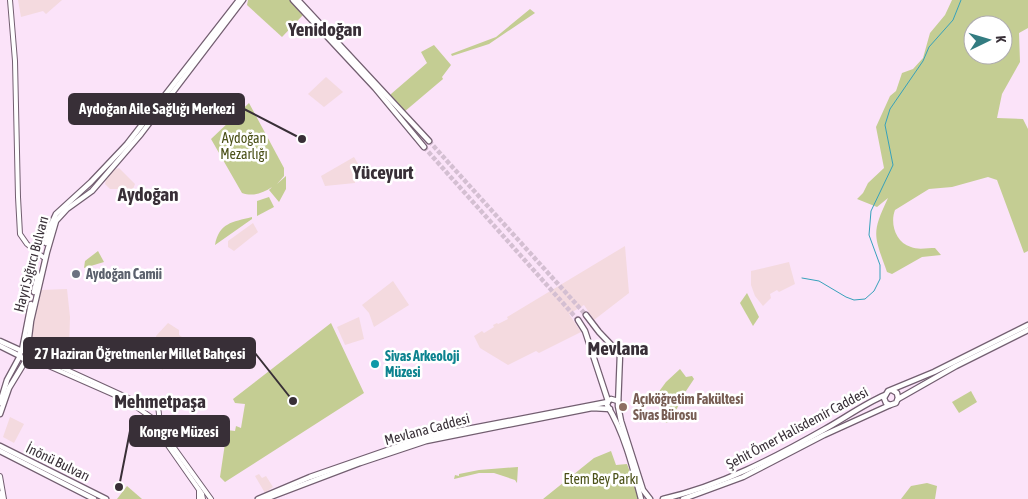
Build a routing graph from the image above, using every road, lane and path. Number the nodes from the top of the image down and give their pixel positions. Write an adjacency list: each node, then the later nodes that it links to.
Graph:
1 (10, 0): 12 (street)
2 (239, 0): 8 (main road, Hayri Sığırcı Bulvarı)
3 (243, 0): 9 (main road, Hayri Sığırcı Bulvarı)
4 (293, 0): 7 (main road)
5 (298, 0): 6 (main road)
6 (429, 142)
7 (424, 147)
8 (91, 182): 9 (main road); 10 (main road, Hayri Sığırcı Bulvarı)
9 (96, 185): 11 (main road, Hayri Sığırcı Bulvarı)
10 (78, 194): 11 (main road); 12 (main road, Hayri Sığırcı Bulvarı)
11 (82, 199): 19 (main road, Hayri Sığırcı Bulvarı)
12 (43, 257): 20 (main road, Hayri Sığırcı Bulvarı)
13 (586, 315): 22 (main road)
14 (578, 320): 26 (main road)
15 (1028, 325): 23 (main road)
16 (1028, 330): 25 (main road)
17 (0, 341): 20 (main road)
18 (0, 346): 20 (main road)
19 (30, 352): 20 (main road); 21 (main road); 29 (street)
20 (21, 353): 21 (main road); 27 (main road, Hayri Sığırcı Bulvarı)
21 (26, 359): 32 (main road); 33 (street)
22 (620, 386): 26 (main road); 28 (main road)
23 (892, 390): 24 (main road); 25 (main road)
24 (885, 394): 30 (main road); 51 (main road, Şehit Ömer Halisdemir Caddesi)
25 (898, 399): 30 (main road)
26 (609, 401): 28 (main road); 31 (main road); 47 (main road, Mevlana Caddesi)
27 (0, 403)
28 (618, 404): 31 (main road); 50 (main road)
29 (150, 405): 33 (street); 34 (street)
30 (890, 405): 52 (main road, Şehit Ömer Halisdemir Caddesi)
31 (610, 409): 48 (main road, Mevlana Caddesi); 49 (main road)
32 (0, 414)
33 (146, 414): 35 (street)
34 (158, 416): 35 (street); 46 (street)
35 (152, 418): 39 (street)
36 (0, 446): 43 (main road, İnönü Bulvarı)
37 (0, 451): 42 (main road, İnönü Bulvarı)
38 (0, 476): 41 (street)
39 (199, 490): 44 (street); 45 (street)
40 (0, 493): 41 (street)
41 (3, 499)
42 (94, 499)
43 (106, 499)
44 (199, 499)
45 (203, 499)
46 (211, 499)
47 (258, 499)
48 (265, 499)
49 (641, 499)
50 (650, 499)
51 (663, 499)
52 (683, 499)

